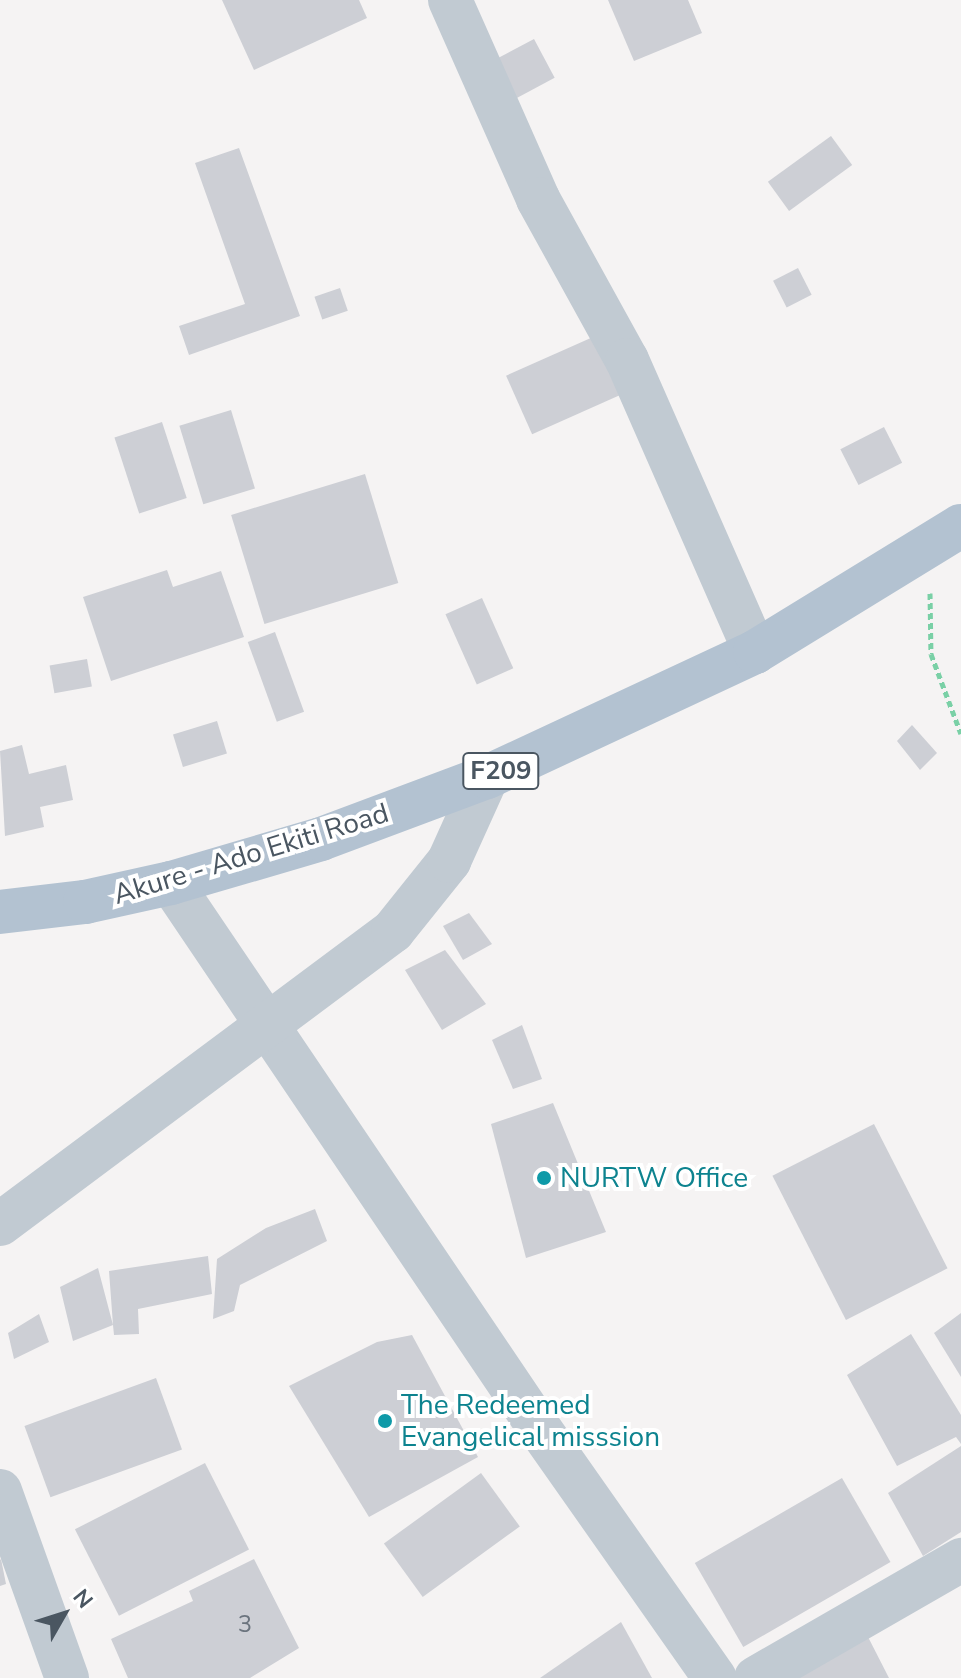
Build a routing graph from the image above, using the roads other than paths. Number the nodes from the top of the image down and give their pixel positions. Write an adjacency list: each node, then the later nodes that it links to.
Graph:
1 (450, 0): 3 (street)
2 (945, 536): 3 (main road, Akure - Ado Ekiti Road / F209)
3 (755, 652): 4 (main road, Akure - Ado Ekiti Road / F209)
4 (487, 777): 5 (main road, Akure - Ado Ekiti Road / F209); 7 (street)
5 (171, 883): 6 (main road, Akure - Ado Ekiti Road / F209); 7 (street)
6 (0, 912)
7 (266, 1029): 8 (street); 12 (street)
8 (0, 1224)
9 (0, 1491): 11 (street)
10 (961, 1560): 13 (street)
11 (67, 1678)
12 (715, 1678)
13 (756, 1678)

